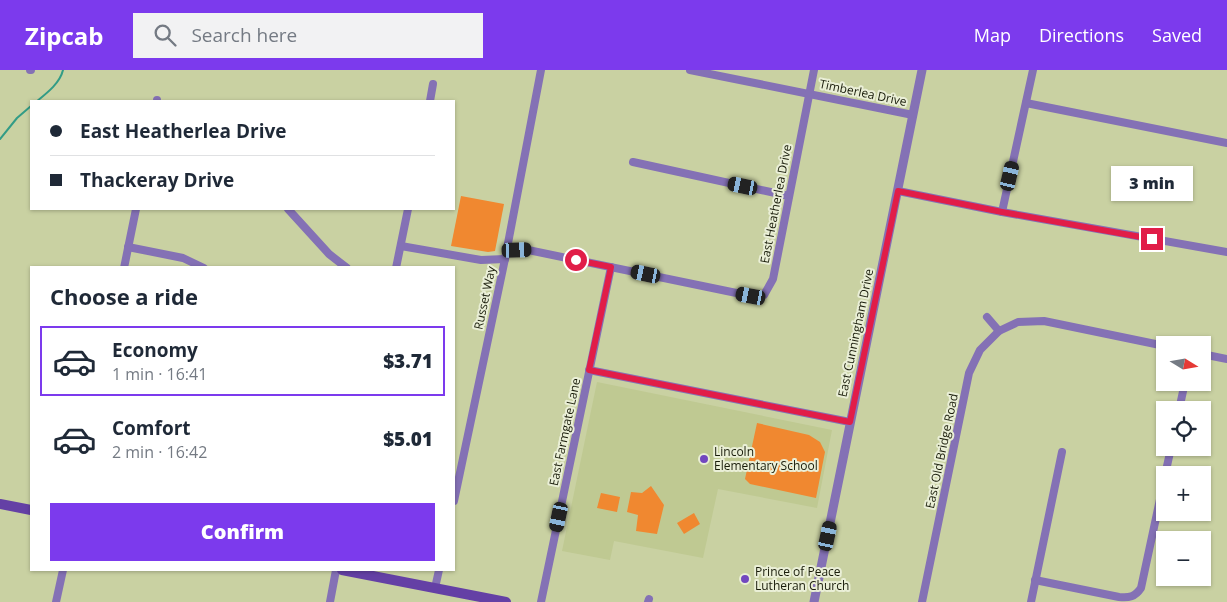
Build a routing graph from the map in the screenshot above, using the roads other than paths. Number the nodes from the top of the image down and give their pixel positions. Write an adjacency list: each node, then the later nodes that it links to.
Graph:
1 (541, 70): 22 (street, Russet Way)
2 (690, 70): 7 (street, Timberlea Drive)
3 (814, 70): 7 (street, East Heatherlea Drive)
4 (922, 70): 10 (street, East Cunningham Drive)
5 (1033, 70): 9 (street)
6 (433, 84): 8 (street)
7 (810, 94): 10 (street, Timberlea Drive); 14 (street, East Heatherlea Drive)
8 (430, 100)
9 (1026, 103): 11 (street); 18 (street)
10 (913, 115): 13 (street, East Cunningham Drive)
11 (1227, 143)
12 (633, 162): 14 (street)
13 (898, 191): 18 (street); 34 (street, East Cunningham Drive)
14 (789, 196): 27 (street, East Heatherlea Drive)
15 (136, 210): 20 (street)
16 (289, 210): 25 (street)
17 (408, 210): 19 (street)
18 (1002, 212): 21 (street)
19 (401, 246): 22 (street, East Heatherlea Drive); 26 (street)
20 (128, 247): 23 (street); 24 (street)
21 (1227, 252)
22 (505, 255): 27 (street, East Heatherlea Drive); 36 (street, Russet Way)
23 (124, 266)
24 (200, 266)
25 (344, 266)
26 (396, 266)
27 (611, 267): 33 (street, East Farmgate Lane)
28 (988, 317): 29 (street)
29 (999, 332): 30 (street, East Old Bridge Road); 51 (street, East Old Bridge Road)
30 (1156, 344)
31 (1211, 356): 32 (street)
32 (1227, 359)
33 (589, 370): 34 (street); 49 (street, East Farmgate Lane)
34 (850, 422): 50 (street, East Cunningham Drive)
35 (1062, 452): 44 (street)
36 (455, 495)
37 (0, 504): 38 (main road)
38 (30, 510)
39 (1156, 518): 44 (street)
40 (63, 571): 46 (street)
41 (336, 571): 47 (street)
42 (347, 571): 45 (main road)
43 (439, 571): 45 (street)
44 (1035, 580): 52 (street)
45 (435, 588): 48 (main road)
46 (56, 602)
47 (330, 602)
48 (506, 602)
49 (540, 602)
50 (814, 602)
51 (922, 602)
52 (1030, 602)

